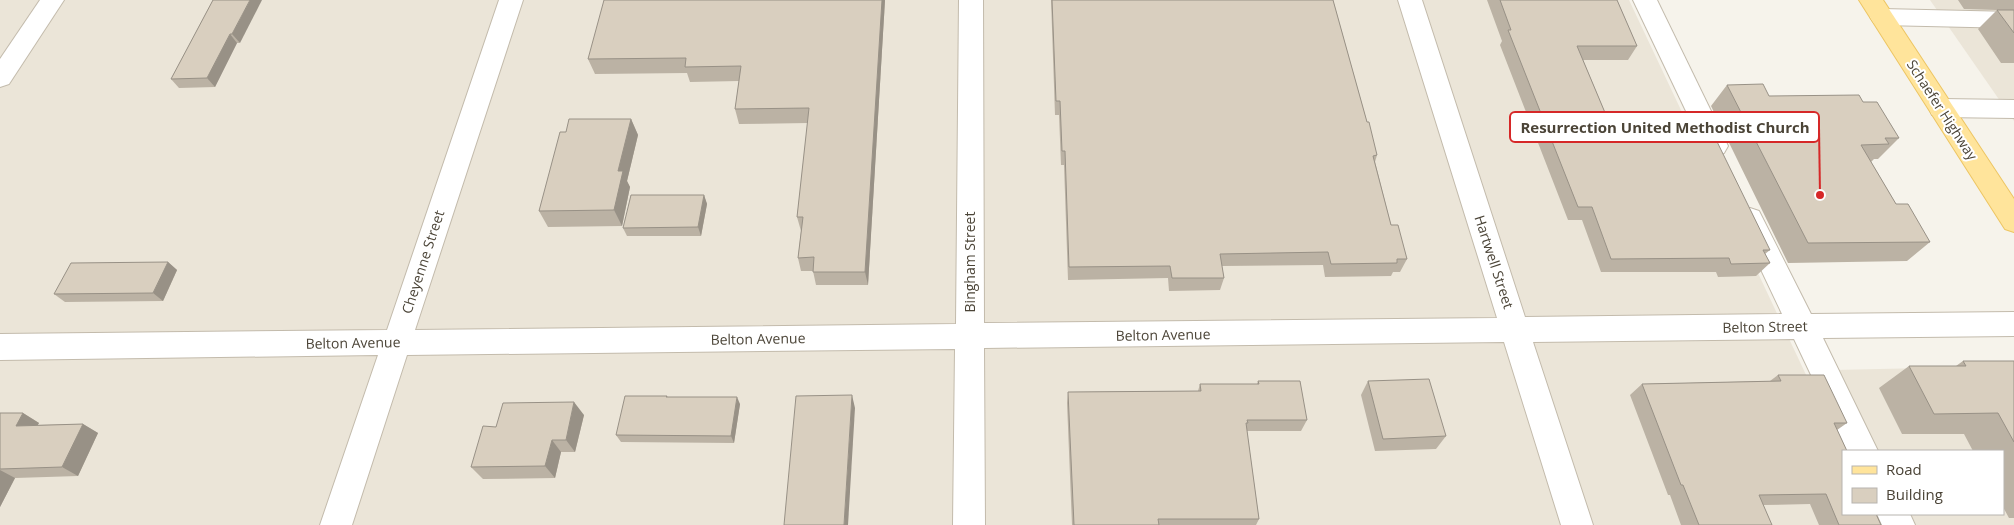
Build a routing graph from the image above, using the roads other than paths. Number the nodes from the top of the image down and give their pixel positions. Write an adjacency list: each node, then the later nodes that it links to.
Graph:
1 (52, 0): 8 (street)
2 (511, 0): 18 (street, Cheyenne Street)
3 (971, 0): 17 (street, Bingham Street)
4 (1410, 0): 16 (street, Hartwell Street)
5 (1644, 0): 11 (street)
6 (1876, 8): 7 (street); 9 (main road, Schaefer Highway)
7 (2014, 20)
8 (0, 78)
9 (1941, 108): 10 (street); 13 (main road, Schaefer Highway)
10 (2014, 109)
11 (1725, 167)
12 (1738, 194): 15 (street)
13 (2014, 221)
14 (2014, 324): 15 (street, Belton Street)
15 (1802, 327): 16 (street, Belton Street); 20 (street)
16 (1516, 331): 17 (street, Belton Avenue); 23 (street, Hartwell Street)
17 (969, 337): 18 (street, Belton Avenue); 22 (street, Bingham Street)
18 (396, 343): 19 (street, Belton Avenue); 21 (street, Cheyenne Street)
19 (0, 347)
20 (1863, 450)
21 (336, 525)
22 (969, 525)
23 (1577, 525)

